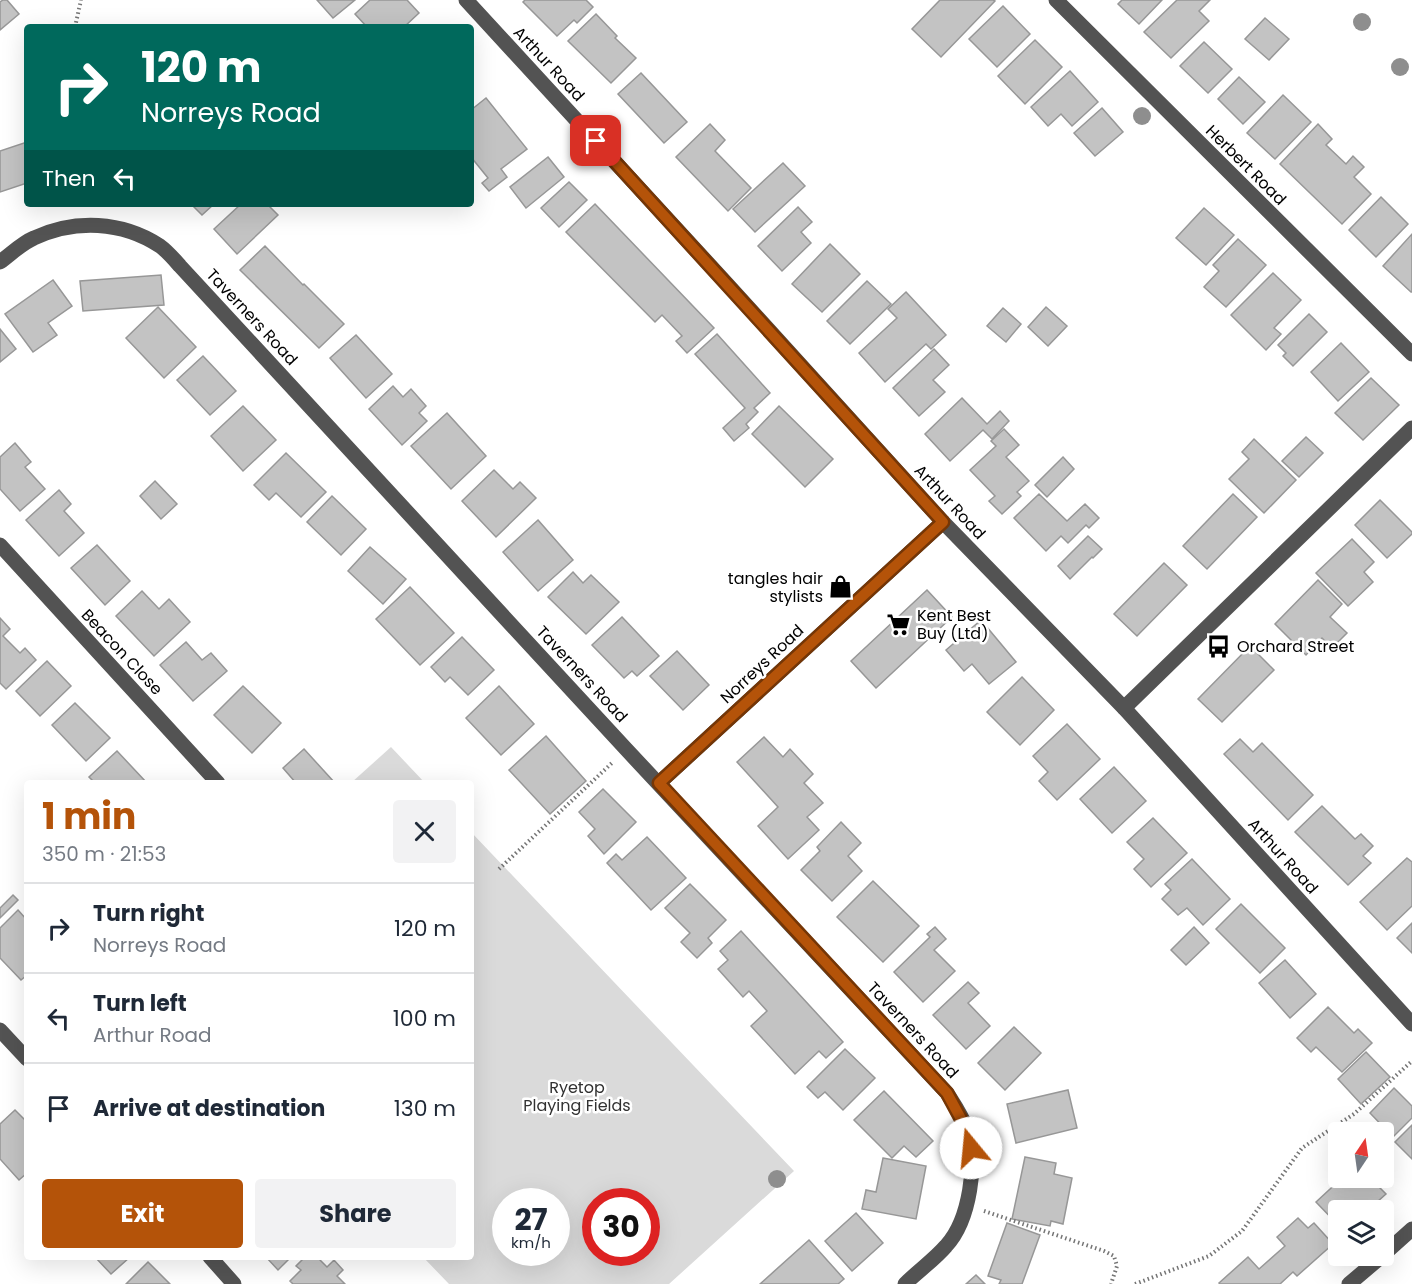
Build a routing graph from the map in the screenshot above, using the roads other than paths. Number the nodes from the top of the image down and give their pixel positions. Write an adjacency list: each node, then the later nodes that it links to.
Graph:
1 (466, 0): 6 (street, Arthur Road)
2 (1056, 0): 4 (street, Herbert Road)
3 (0, 262): 10 (street, Taverners Road)
4 (1412, 354)
5 (1412, 428): 8 (street)
6 (943, 522): 8 (street, Arthur Road); 10 (street, Norreys Road)
7 (0, 545): 9 (street, Beacon Close)
8 (1124, 708): 11 (street, Arthur Road)
9 (215, 780)
10 (659, 783): 19 (street, Taverners Road)
11 (1412, 1024)
12 (0, 1030): 13 (street)
13 (24, 1056)
14 (1412, 1229): 15 (street)
15 (1394, 1245)
16 (213, 1260): 18 (street)
17 (1369, 1266): 20 (street)
18 (234, 1284)
19 (905, 1284)
20 (1349, 1284)

